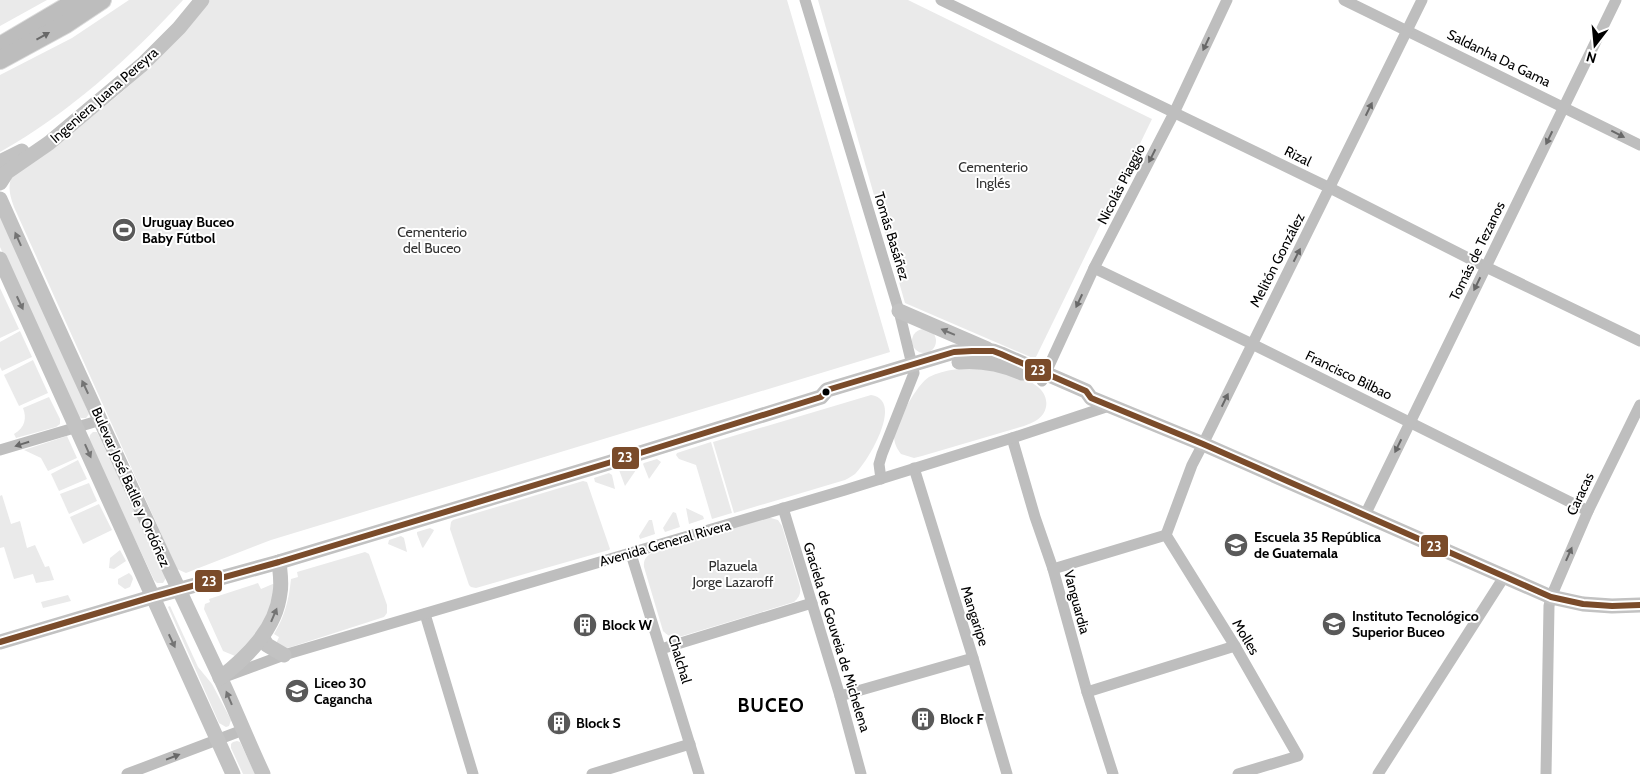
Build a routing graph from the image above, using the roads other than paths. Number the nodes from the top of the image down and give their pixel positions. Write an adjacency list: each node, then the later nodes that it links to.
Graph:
1 (78, 0): 12 (main road)
2 (102, 0): 13 (main road, one-way to 2)
3 (194, 0): 17 (main road, Ingeniera Juana Pereyra)
4 (202, 0): 18 (main road, Ingeniera Juana Pereyra)
5 (805, 0): 24 (street, Tomás Basáñez)
6 (942, 0): 15 (street, Rizal)
7 (1227, 0): 15 (street, Nicolás Piaggio, one-way to 15)
8 (1344, 0): 11 (street, Saldanha Da Gama)
9 (1422, 0): 11 (street, Melitón González)
10 (1616, 0): 14 (street, Tomás de Tezanos)
11 (1407, 30): 14 (street, Saldanha Da Gama); 19 (street, Melitón González, one-way to 11)
12 (0, 46)
13 (0, 60)
14 (1564, 107): 16 (street, Saldanha Da Gama, one-way to 16); 22 (street, Tomás de Tezanos, one-way to 22)
15 (1174, 113): 19 (street, Rizal); 23 (street, Nicolás Piaggio, one-way to 23)
16 (1640, 145)
17 (0, 162)
18 (0, 183)
19 (1330, 188): 22 (street, Rizal); 26 (street, Melitón González, one-way to 19)
20 (0, 199): 32 (main road, Bulevar José Batlle y Ordóñez, one-way to 20)
21 (0, 259): 34 (main road, Bulevar José Batlle y Ordóñez, one-way to 34)
22 (1486, 267): 25 (street, Rizal); 33 (street, Tomás de Tezanos, one-way to 33)
23 (1094, 268): 26 (street, Francisco Bilbao); 29 (street, Nicolás Piaggio, one-way to 29)
24 (899, 311): 27 (main road, one-way to 24); 28 (street, Tomás Basáñez)
25 (1640, 341)
26 (1252, 344): 33 (street, Francisco Bilbao); 36 (street, Melitón González, one-way to 26)
27 (993, 351): 28 (main road); 29 (main road)
28 (913, 369): 29 (main road); 39 (street); 45 (main road)
29 (1044, 377): 31 (main road)
30 (1640, 405): 41 (street, Caracas)
31 (1109, 406): 35 (street, Avenida General Rivera); 36 (main road)
32 (100, 420): 34 (street); 48 (main road, Bulevar José Batlle y Ordóñez)
33 (1409, 421): 41 (street, Francisco Bilbao); 42 (street, Tomás de Tezanos, one-way to 42)
34 (77, 426): 37 (street, one-way to 37); 49 (main road, Bulevar José Batlle y Ordóñez, one-way to 49)
35 (1012, 438): 38 (street, Avenida General Rivera); 46 (street, Vanguardia)
36 (1203, 444): 42 (main road); 43 (street, Melitón González)
37 (0, 450)
38 (914, 468): 39 (street, Avenida General Rivera); 59 (street, Mangaripe)
39 (881, 479): 40 (street, Avenida General Rivera)
40 (783, 508): 44 (street, Avenida General Rivera); 51 (street, Graciela de Gouveia de Michelena)
41 (1588, 511): 50 (street, Caracas, one-way to 41)
42 (1365, 514): 47 (main road)
43 (1166, 535): 46 (street); 56 (street, Molles)
44 (631, 554): 53 (street, Avenida General Rivera); 57 (street, Chalchal)
45 (279, 562): 48 (main road); 54 (main road, one-way to 45)
46 (1053, 569): 61 (street, Vanguardia)
47 (1504, 577): 50 (main road); 76 (street)
48 (178, 590): 49 (main road); 60 (main road, Bulevar José Batlle y Ordóñez)
49 (152, 597): 55 (main road); 64 (main road, Bulevar José Batlle y Ordóñez, one-way to 64)
50 (1551, 597): 52 (main road); 77 (street, Caracas)
51 (812, 603): 57 (street); 62 (street, Graciela de Gouveia de Michelena)
52 (1640, 605)
53 (425, 614): 58 (street, Avenida General Rivera); 69 (street)
54 (262, 637): 58 (main road); 60 (main road)
55 (0, 642)
56 (1235, 646): 61 (street); 75 (street, Molles)
57 (661, 649): 65 (street, Chalchal)
58 (284, 655): 60 (street, Avenida General Rivera)
59 (973, 658): 62 (street); 73 (street, Mangaripe)
60 (220, 678): 63 (main road, Bulevar José Batlle y Ordóñez, one-way to 60)
61 (1087, 692): 74 (street, Vanguardia)
62 (840, 696): 72 (street, Graciela de Gouveia de Michelena)
63 (243, 730): 64 (street); 68 (main road, Bulevar José Batlle y Ordóñez)
64 (218, 740): 66 (street, one-way to 64); 67 (main road, Bulevar José Batlle y Ordóñez)
65 (690, 744): 70 (street); 71 (street, Chalchal)
66 (127, 774)
67 (234, 774)
68 (263, 774)
69 (473, 774)
70 (592, 774)
71 (699, 774)
72 (862, 774)
73 (1006, 774)
74 (1113, 774)
75 (1238, 774)
76 (1378, 774)
77 (1546, 774)

